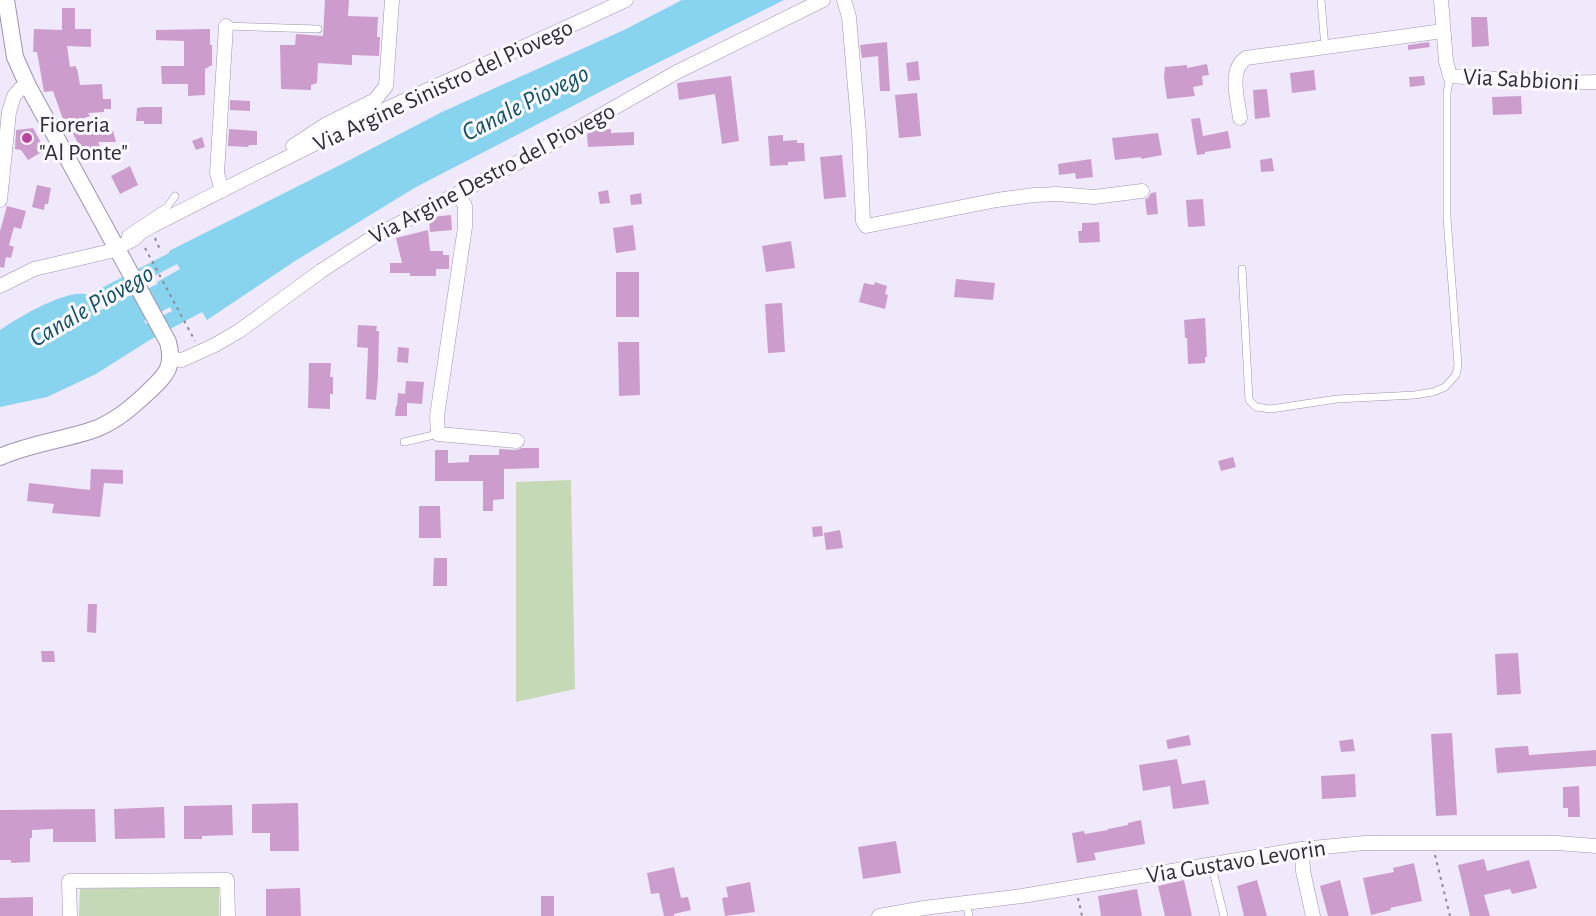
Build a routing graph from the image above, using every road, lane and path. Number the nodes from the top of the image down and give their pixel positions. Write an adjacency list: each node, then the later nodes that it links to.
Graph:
1 (6, 0): 14 (street)
2 (392, 0): 17 (street, Via Argine Sinistro del Piovego)
3 (626, 0): 17 (street, Via Argine Sinistro del Piovego)
4 (823, 0): 20 (street, Via Argine Destro del Piovego)
5 (844, 0): 19 (street)
6 (1321, 0): 11 (lane)
7 (1441, 0): 10 (street, Via Sabbioni)
8 (226, 26): 9 (lane); 18 (street)
9 (318, 29)
10 (1443, 31): 11 (street); 12 (street, Via Sabbioni)
11 (1325, 48): 15 (street)
12 (1450, 76): 13 (street, Via Sabbioni); 25 (lane)
13 (1596, 82)
14 (28, 86): 16 (street); 24 (street)
15 (1240, 118)
16 (3, 143): 22 (street)
17 (260, 171): 18 (street, Via Argine Sinistro del Piovego)
18 (222, 190): 24 (street, Via Argine Sinistro del Piovego)
19 (1142, 191)
20 (458, 194): 28 (street, Via Argine Destro del Piovego); 29 (street)
21 (175, 196): 24 (lane)
22 (0, 200)
23 (142, 243): 27 (path)
24 (120, 246): 26 (street, Via Argine Sinistro del Piovego); 28 (street)
25 (1242, 269)
26 (0, 286)
27 (195, 342)
28 (171, 359): 32 (street)
29 (438, 434): 30 (street); 31 (lane)
30 (517, 441)
31 (404, 442)
32 (0, 457)
33 (1596, 846): 34 (street, Via Gustavo Levorin)
34 (1302, 849): 36 (street, Via Gustavo Levorin); 44 (street)
35 (1434, 850): 45 (path)
36 (1211, 863): 38 (street, Via Gustavo Levorin); 43 (lane)
37 (1077, 894): 42 (path)
38 (968, 910): 41 (street, Via Gustavo Levorin)
39 (70, 916): 40 (street)
40 (228, 916)
41 (879, 916)
42 (1082, 916)
43 (1224, 916)
44 (1313, 916)
45 (1450, 916)

